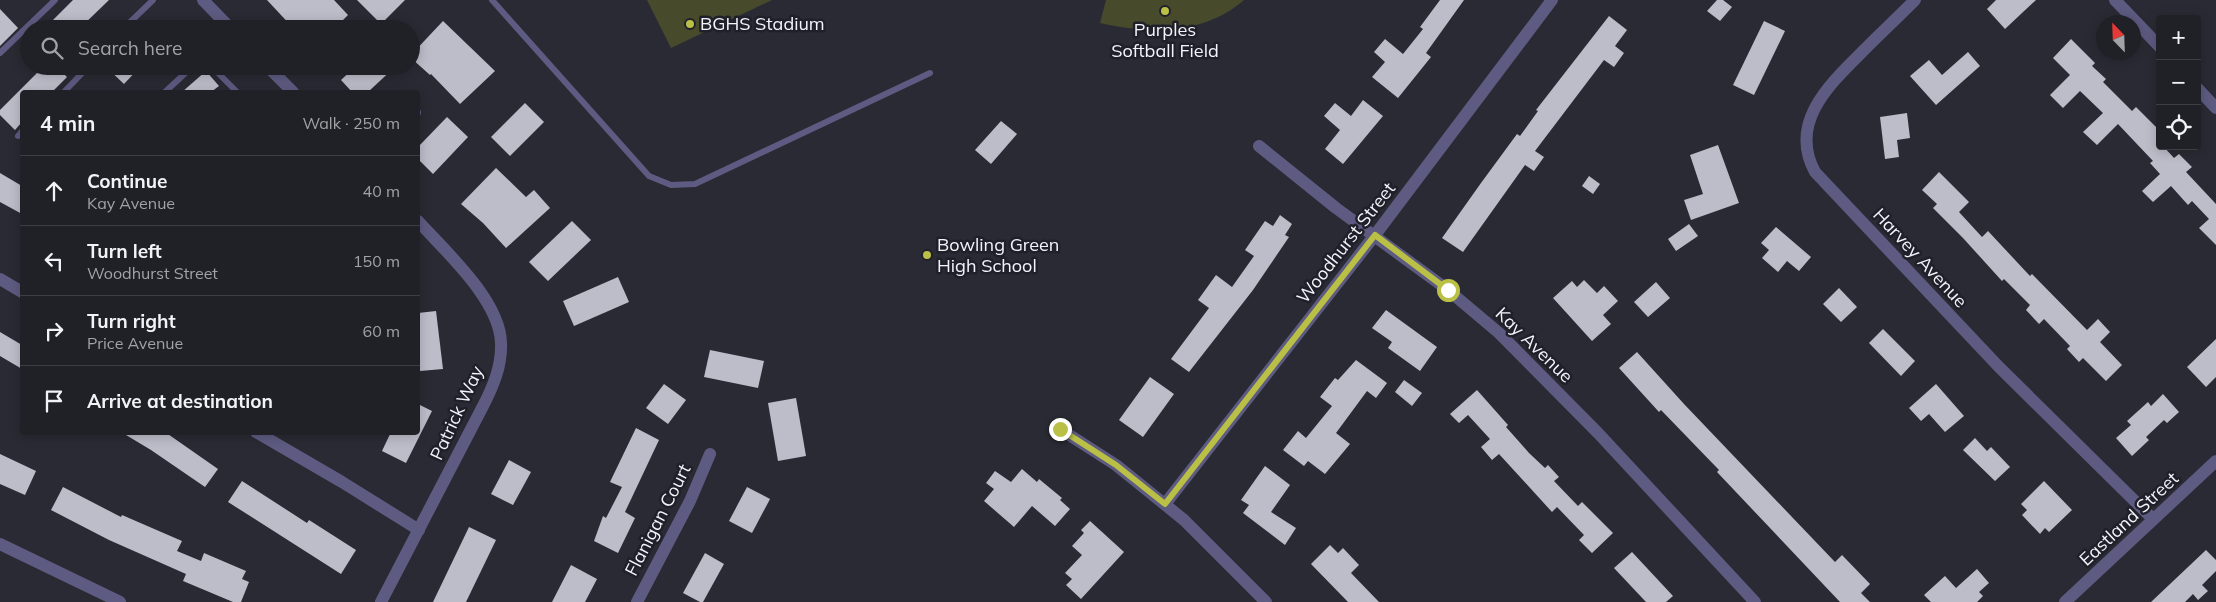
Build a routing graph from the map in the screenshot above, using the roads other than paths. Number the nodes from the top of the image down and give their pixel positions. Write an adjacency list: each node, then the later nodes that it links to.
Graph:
1 (55, 0): 8 (lane)
2 (153, 0): 9 (lane)
3 (203, 0): 10 (street)
4 (492, 0): 14 (lane)
5 (1552, 0): 27 (street, Woodhurst Street)
6 (1915, 0): 35 (street, Harvey Avenue)
7 (2115, 0): 12 (street)
8 (35, 20)
9 (132, 20)
10 (222, 20)
11 (20, 34): 13 (lane)
12 (2156, 43)
13 (0, 54)
14 (930, 73)
15 (80, 75): 19 (lane)
16 (183, 75): 20 (lane)
17 (220, 75): 21 (lane)
18 (276, 75): 22 (street)
19 (66, 90)
20 (167, 90)
21 (235, 90)
22 (291, 90)
23 (2201, 92): 24 (street)
24 (2216, 108)
25 (1259, 146): 27 (street, Kay Avenue)
26 (420, 224): 36 (street, Patrick Way)
27 (1375, 235): 34 (street, Woodhurst Street); 42 (street, Kay Avenue)
28 (0, 278): 29 (street)
29 (20, 291)
30 (1060, 429): 34 (street)
31 (261, 435): 36 (street)
32 (710, 454): 40 (street, Flanigan Court)
33 (2216, 461): 35 (street, Eastland Street)
34 (1165, 504): 41 (street)
35 (2153, 520): 43 (street, Eastland Street)
36 (419, 530): 39 (street, Patrick Way)
37 (0, 544): 38 (street)
38 (120, 602)
39 (381, 602)
40 (637, 602)
41 (1266, 602)
42 (1755, 602)
43 (2065, 602)

